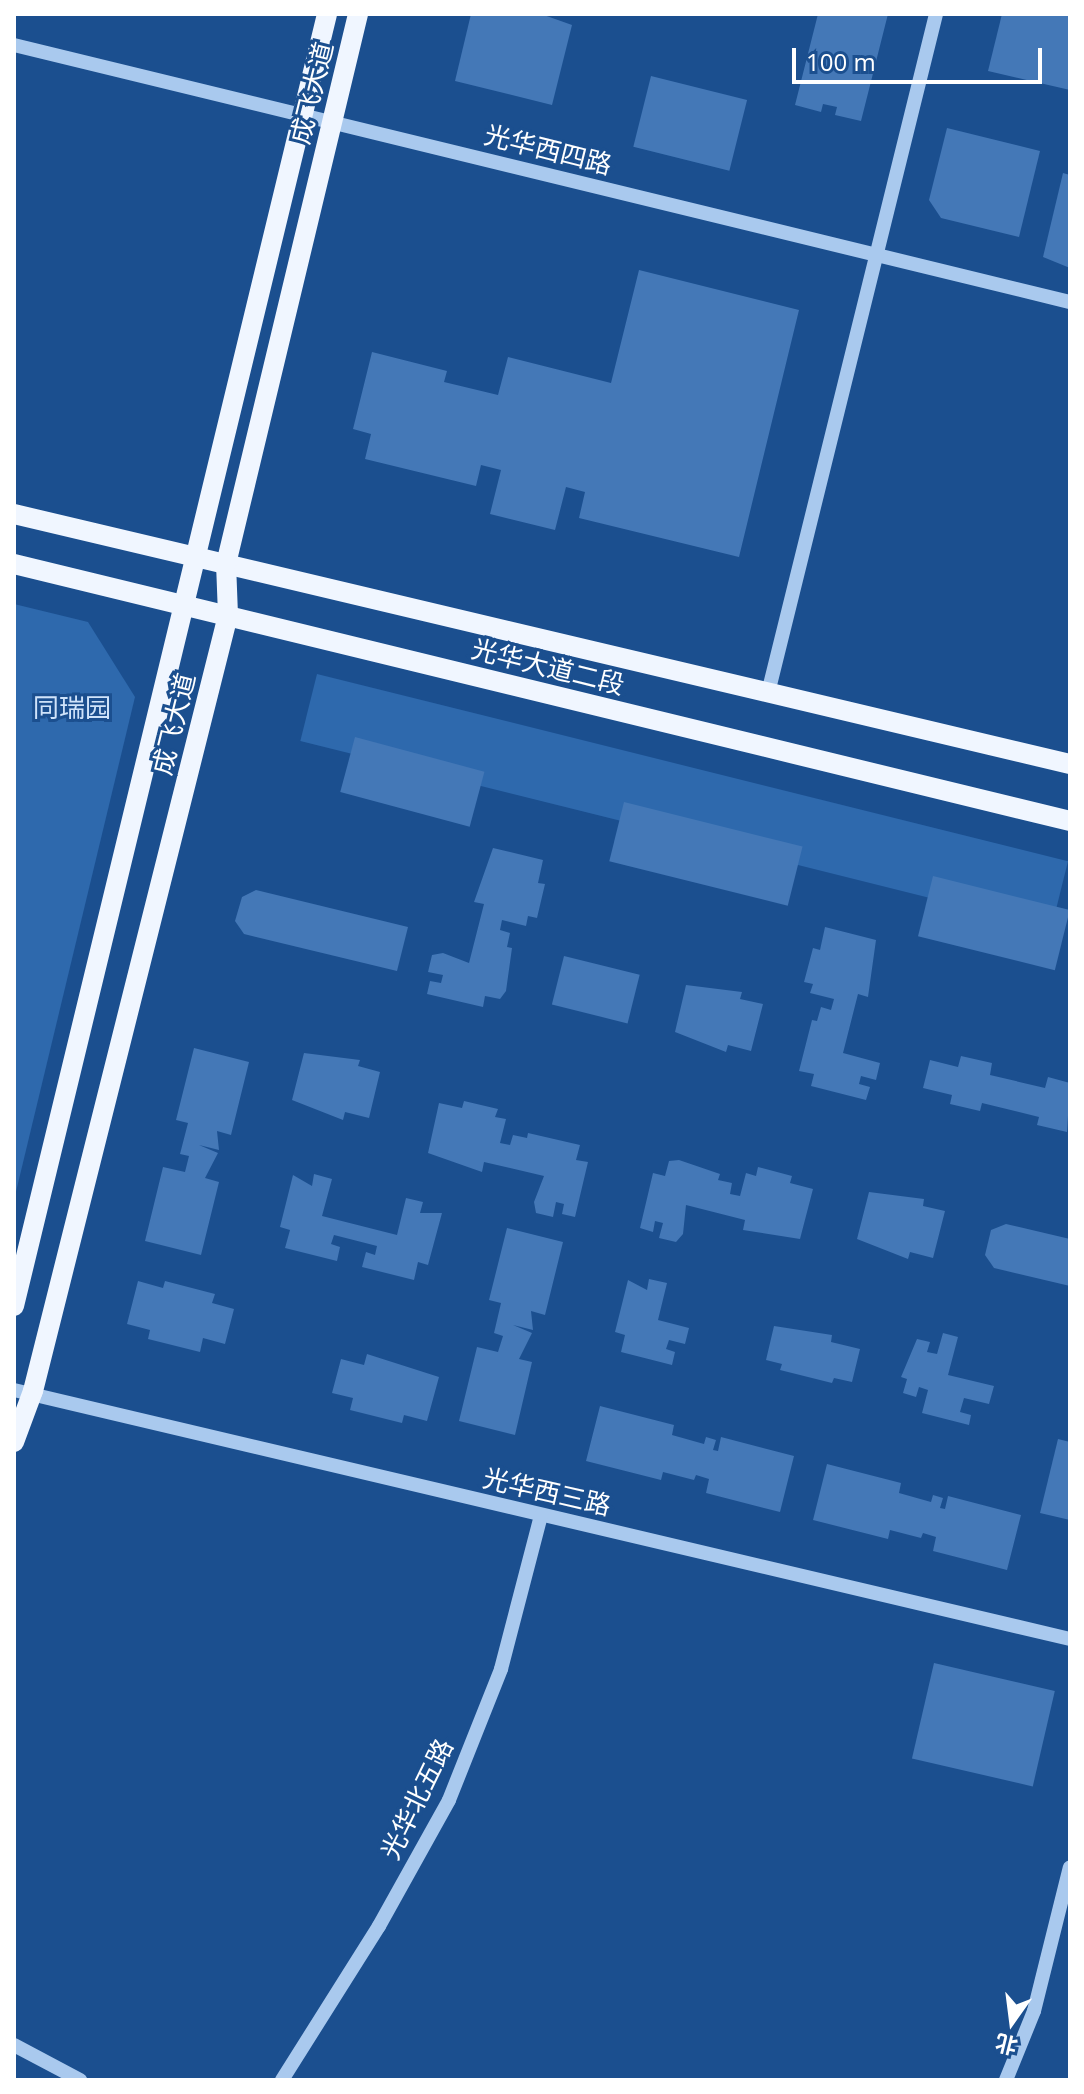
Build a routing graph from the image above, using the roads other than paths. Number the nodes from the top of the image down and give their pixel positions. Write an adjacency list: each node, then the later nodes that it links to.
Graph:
1 (327, 14): 5 (main road, 成飞大道)
2 (358, 14): 6 (main road, 成飞大道)
3 (936, 14): 7 (street)
4 (14, 45): 5 (street, 光华西四路)
5 (301, 114): 6 (street, 光华西四路); 10 (main road, 成飞大道)
6 (331, 121): 7 (street, 光华西四路); 12 (main road, 成飞大道)
7 (876, 255): 8 (street, 光华西四路); 15 (street)
8 (1070, 302)
9 (14, 514): 10 (main road, 光华大道二段)
10 (193, 556): 12 (main road, 光华大道二段); 13 (main road, 成飞大道)
11 (14, 564): 13 (main road, 光华大道二段)
12 (226, 564): 14 (main road, 成飞大道); 15 (main road, 光华大道二段)
13 (182, 605): 14 (main road, 光华大道二段); 18 (main road, 成飞大道)
14 (228, 615): 17 (main road, 光华大道二段); 19 (main road, 成飞大道)
15 (768, 693): 16 (main road, 光华大道二段)
16 (1070, 764)
17 (1070, 821)
18 (14, 1306)
19 (24, 1390): 20 (main road, 成飞大道); 21 (street, 光华西三路)
20 (14, 1442)
21 (541, 1515): 22 (street, 光华西三路); 26 (street, 光华北五路)
22 (1070, 1639)
23 (1070, 1867): 27 (street)
24 (14, 2045): 25 (street)
25 (80, 2080)
26 (282, 2080)
27 (1006, 2080)

